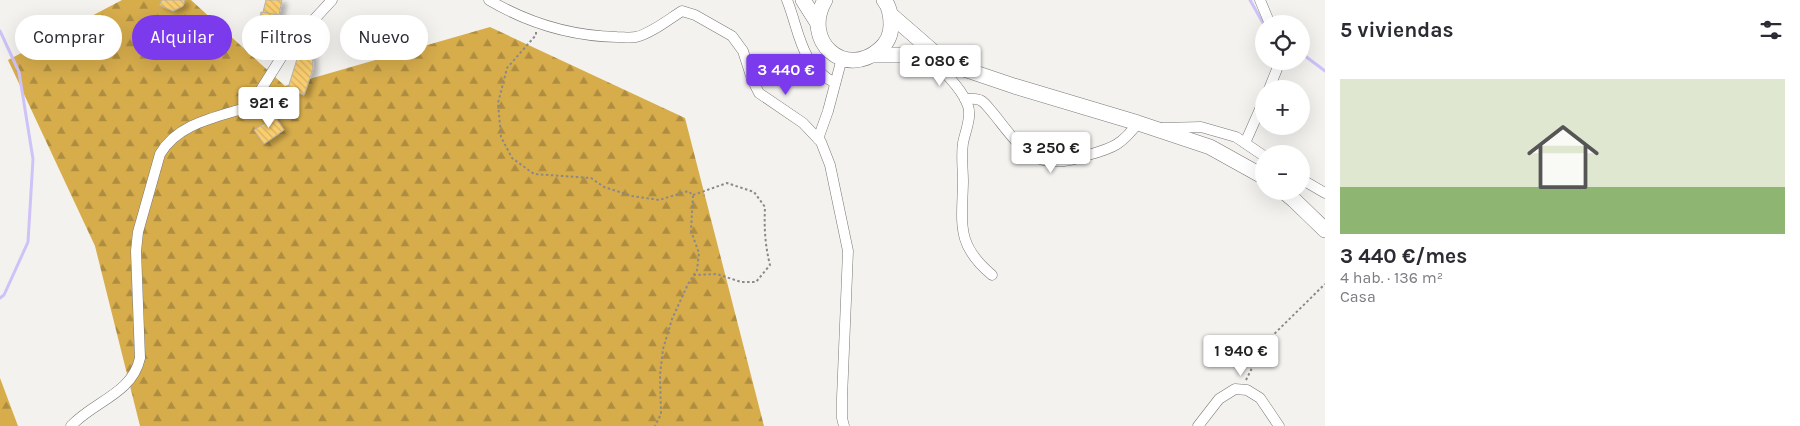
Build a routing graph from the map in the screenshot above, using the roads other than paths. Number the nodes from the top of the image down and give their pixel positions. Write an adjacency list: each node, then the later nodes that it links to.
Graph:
1 (332, 0): 28 (street)
2 (490, 0): 19 (street)
3 (787, 0): 14 (street)
4 (803, 0): 10 (main road)
5 (825, 0): 10 (main road)
6 (884, 0): 8 (main road)
7 (1260, 0): 9 (street)
8 (892, 15): 11 (main road); 13 (main road)
9 (1266, 15)
10 (817, 22): 12 (main road)
11 (873, 55): 12 (main road); 13 (main road)
12 (842, 58): 14 (street)
13 (940, 62): 15 (street); 17 (main road)
14 (835, 83): 19 (street)
15 (965, 99): 17 (street); 27 (street)
16 (1255, 119): 20 (street)
17 (1138, 123): 18 (main road)
18 (1157, 129): 20 (street); 22 (main road)
19 (818, 139): 29 (street)
20 (1244, 143): 21 (street)
21 (1255, 150)
22 (1255, 172)
23 (1310, 184): 24 (street)
24 (1325, 193)
25 (1294, 200): 26 (main road)
26 (1325, 230)
27 (992, 275)
28 (70, 426)
29 (844, 426)
30 (1198, 426): 31 (street)
31 (1279, 426)

